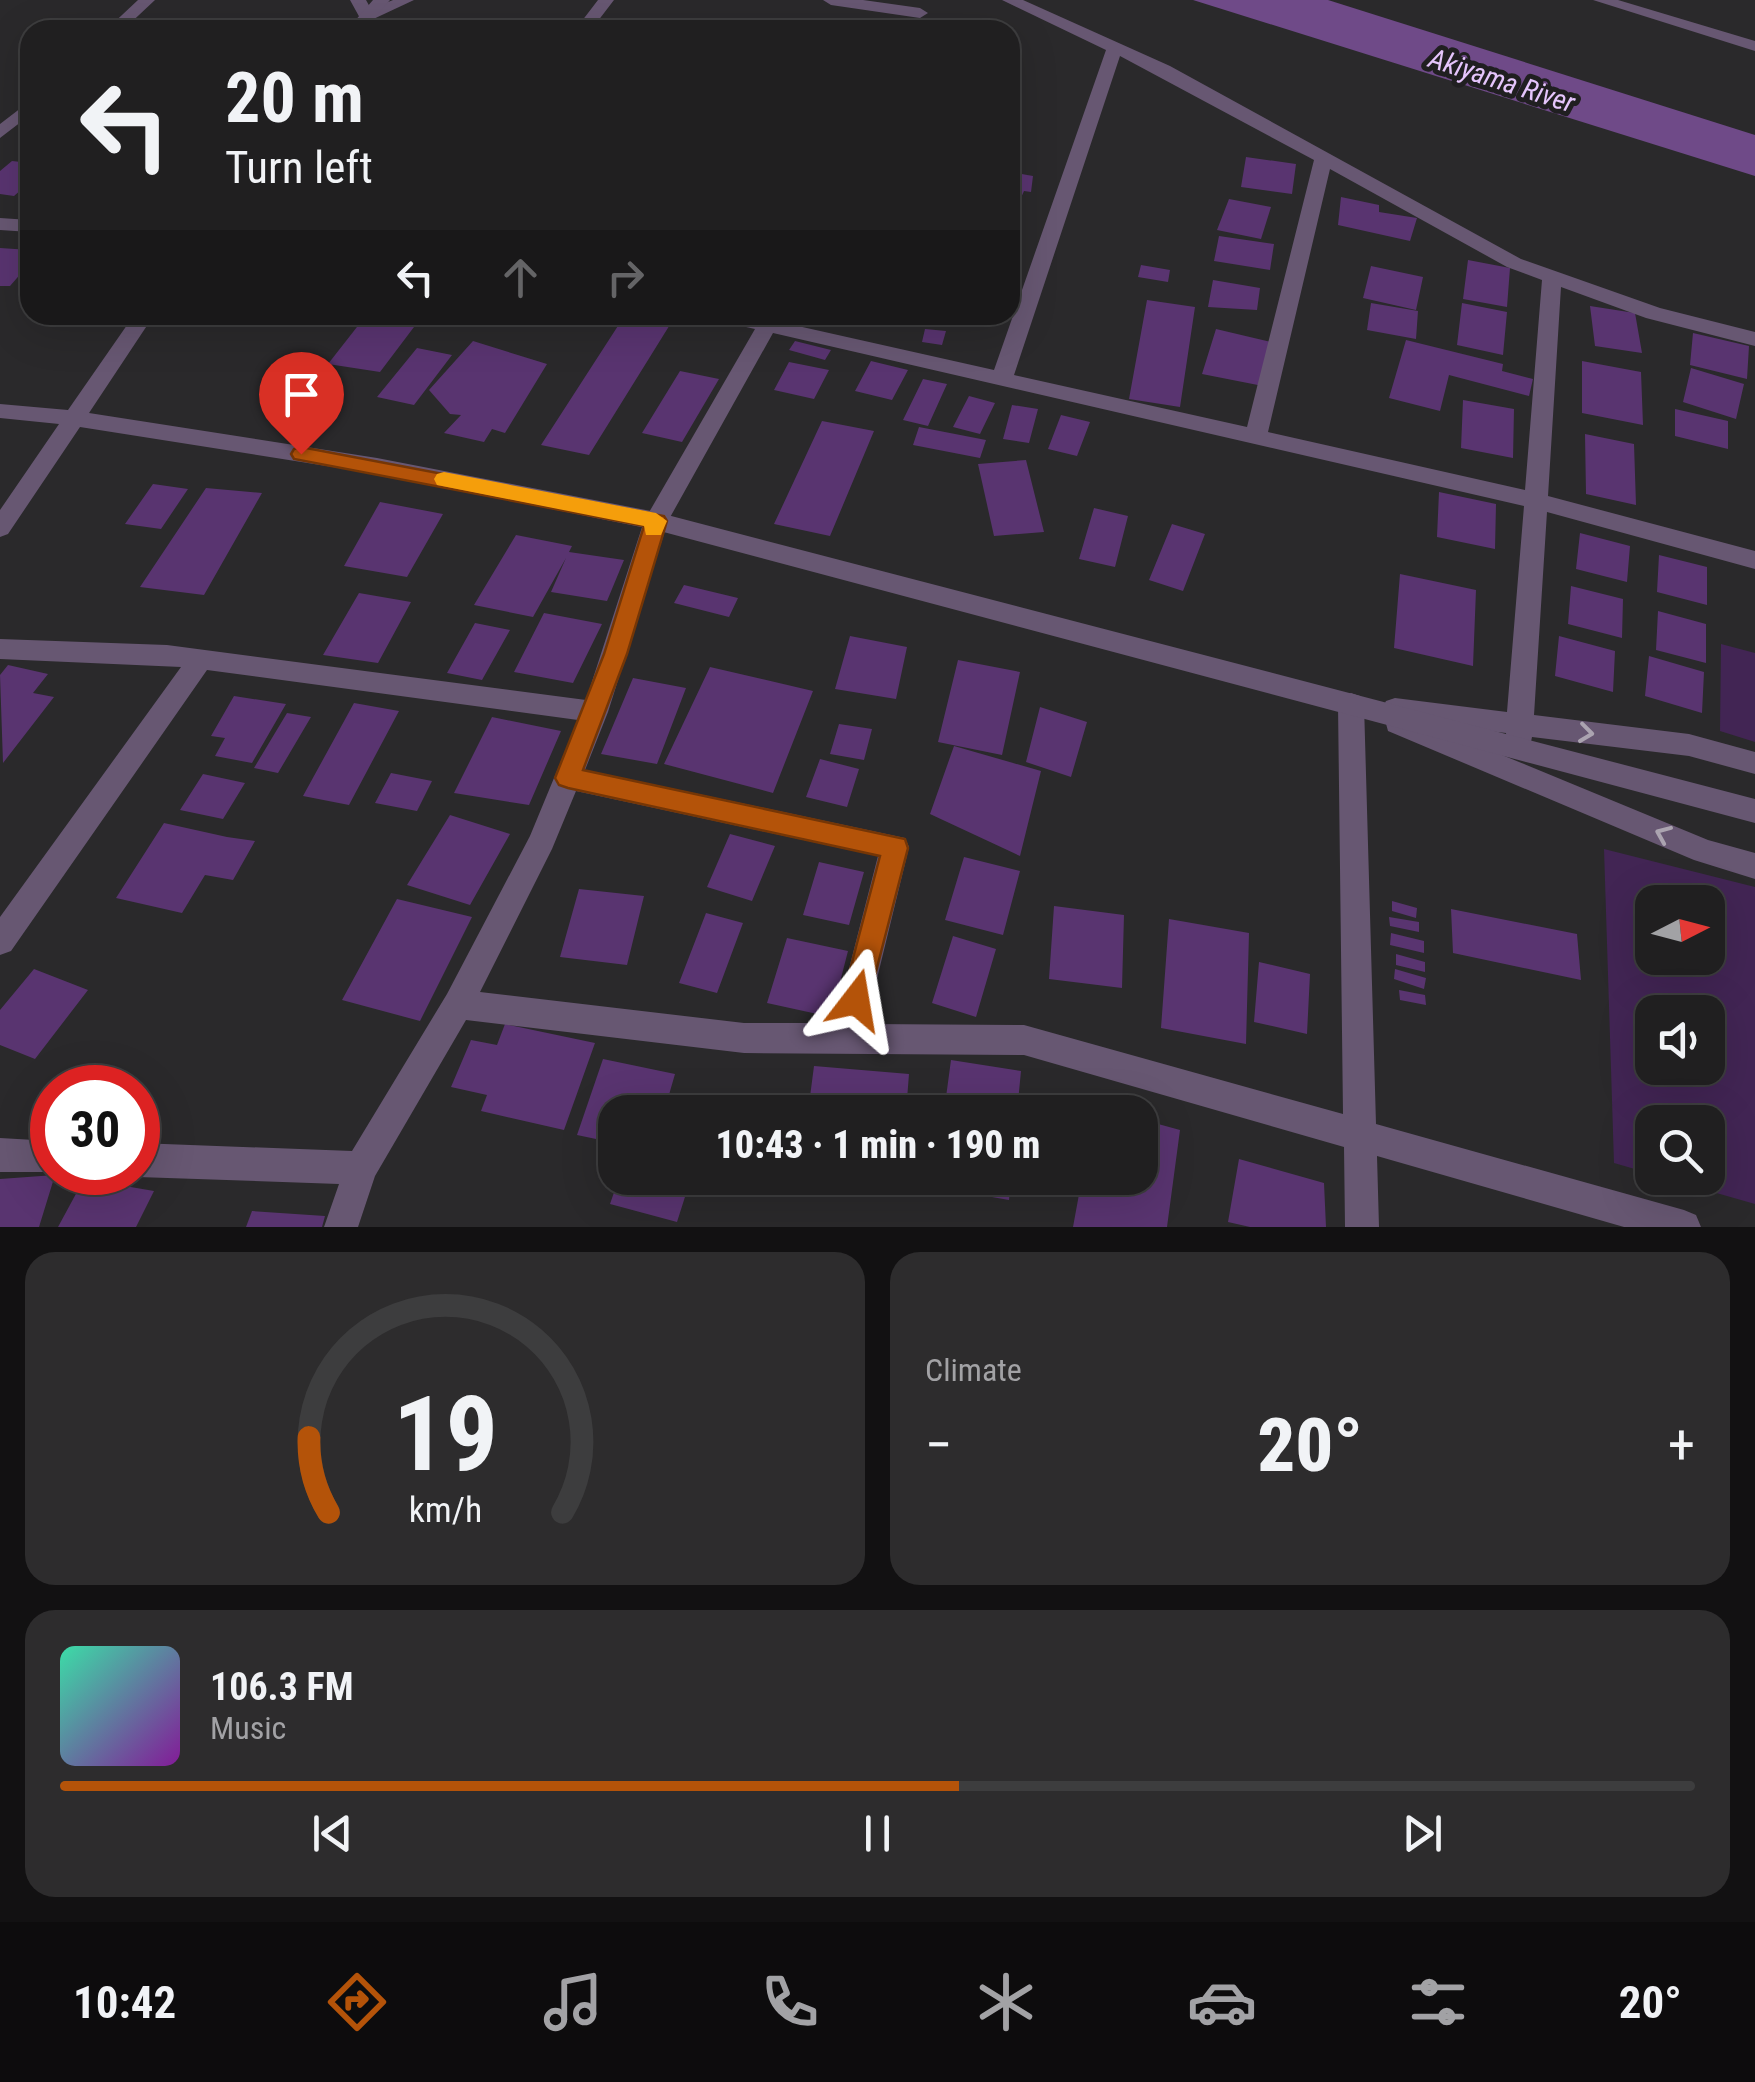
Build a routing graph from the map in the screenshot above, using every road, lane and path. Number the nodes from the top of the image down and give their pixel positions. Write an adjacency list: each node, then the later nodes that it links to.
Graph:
1 (147, 0): 9 (street)
2 (382, 0): 10 (street)
3 (406, 0): 11 (street)
4 (606, 0): 12 (street)
5 (830, 0): 8 (street)
6 (1010, 0): 14 (street)
7 (1602, 0): 13 (street)
8 (924, 6)
9 (125, 20)
10 (364, 20)
11 (368, 20)
12 (591, 20)
13 (1755, 46)
14 (1116, 48): 17 (street); 19 (street)
15 (20, 115): 16 (street)
16 (0, 133)
17 (1324, 158): 18 (street); 28 (street)
18 (1552, 276): 24 (street); 29 (street)
19 (1020, 324)
20 (137, 325): 27 (street)
21 (768, 325): 30 (street)
22 (792, 325): 25 (street)
23 (1020, 325): 25 (street)
24 (1755, 339)
25 (1002, 376): 28 (street)
26 (0, 412): 27 (street)
27 (73, 418): 30 (street); 31 (street)
28 (1256, 436): 29 (street)
29 (1536, 500): 32 (street); 37 (street)
30 (656, 521): 35 (street); 36 (street)
31 (0, 528)
32 (1755, 560)
33 (0, 649): 34 (street)
34 (200, 660): 36 (street); 42 (street)
35 (1351, 704): 37 (street); 41 (street, one-way to 35); 45 (street)
36 (596, 712): 39 (street)
37 (1520, 736): 38 (street, one-way to 38); 40 (street)
38 (1755, 763)
39 (568, 778): 43 (street); 44 (street)
40 (1755, 811)
41 (1755, 866)
42 (0, 941)
43 (458, 1004): 44 (street); 49 (street)
44 (846, 1039): 45 (street)
45 (1360, 1136): 51 (street); 52 (street)
46 (0, 1156): 47 (street)
47 (30, 1157)
48 (160, 1161): 49 (street)
49 (361, 1168): 50 (street)
50 (341, 1227)
51 (1362, 1227)
52 (1684, 1227)

